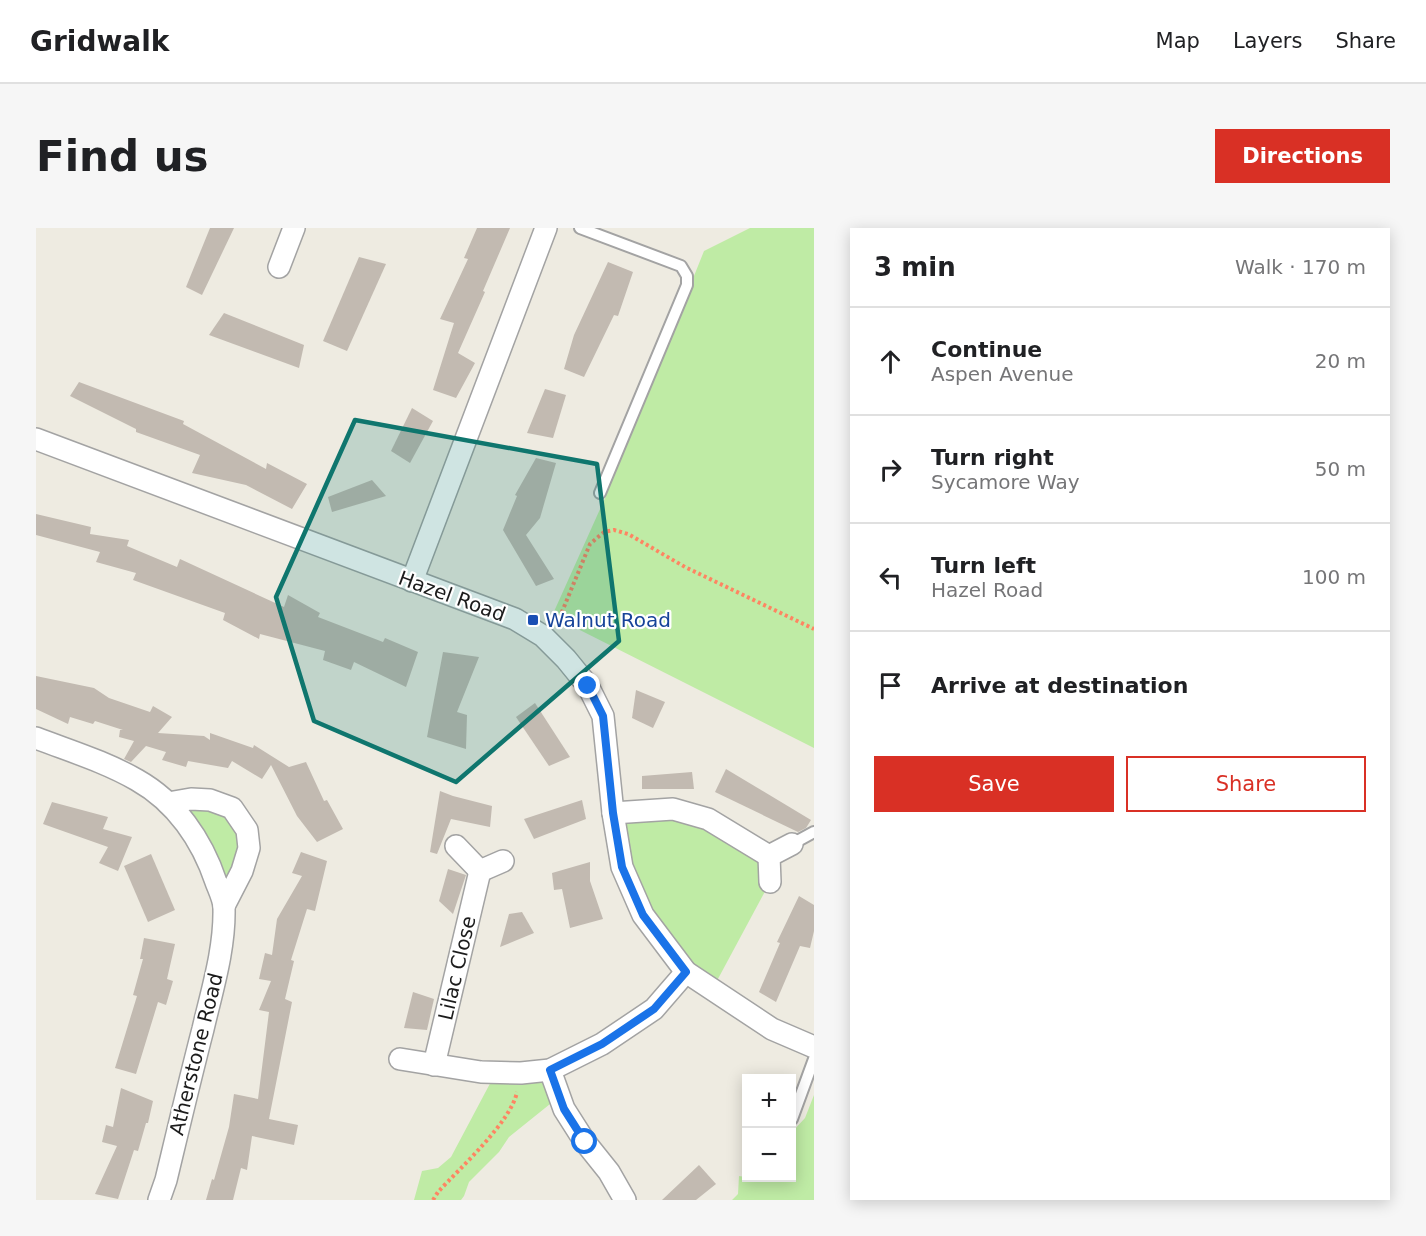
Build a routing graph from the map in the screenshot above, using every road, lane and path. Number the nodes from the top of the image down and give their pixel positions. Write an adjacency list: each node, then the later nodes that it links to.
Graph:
1 (294, 228): 4 (street)
2 (546, 228): 7 (street)
3 (580, 228): 6 (lane)
4 (279, 267)
5 (36, 439): 7 (street, Hazel Road)
6 (600, 493)
7 (412, 581): 9 (street, Hazel Road)
8 (814, 629): 9 (path)
9 (543, 636): 12 (street, Hazel Road)
10 (36, 738): 11 (street, Atherstone Road)
11 (168, 803): 20 (street, Atherstone Road); 20 (street, Atherstone Road)
12 (613, 813): 16 (street); 21 (street, Hazel Road)
13 (814, 832): 14 (lane)
14 (792, 844): 16 (street)
15 (456, 846): 18 (street)
16 (769, 856): 19 (street)
17 (503, 861): 18 (street)
18 (480, 871): 25 (street, Lilac Close)
19 (770, 882)
20 (224, 906): 29 (street, Atherstone Road)
21 (686, 972): 22 (street, Hazel Road); 26 (street)
22 (814, 1047)
23 (400, 1059): 25 (street)
24 (814, 1059): 28 (lane)
25 (434, 1065): 27 (street)
26 (550, 1070): 27 (street); 31 (street)
27 (521, 1073): 30 (path)
28 (796, 1108)
29 (159, 1200)
30 (433, 1200)
31 (625, 1200)

